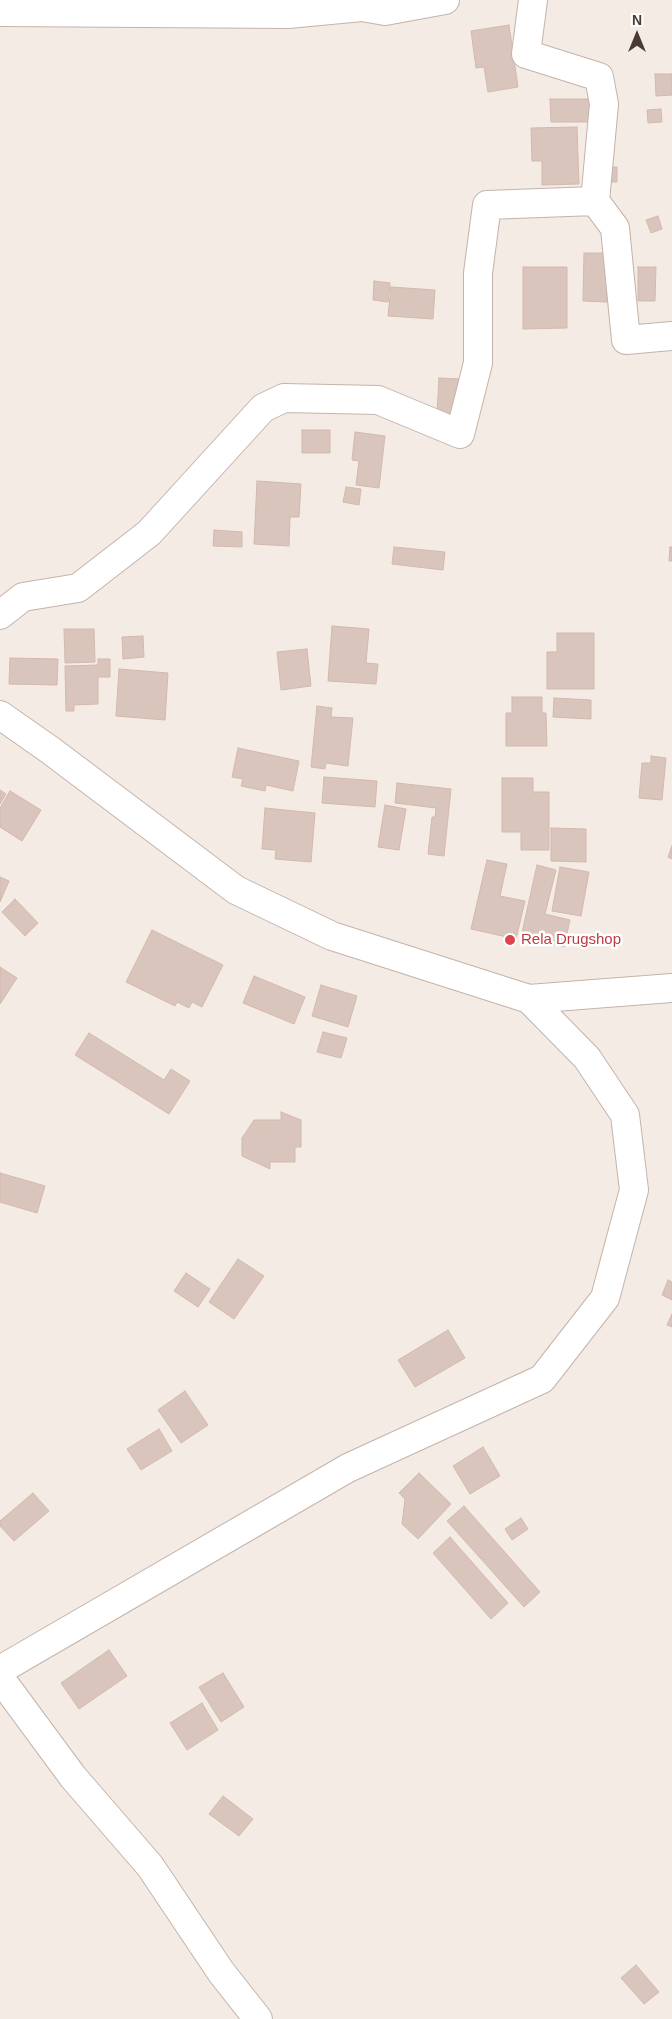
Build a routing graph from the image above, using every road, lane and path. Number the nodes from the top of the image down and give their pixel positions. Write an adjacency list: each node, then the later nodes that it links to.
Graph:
1 (444, 0): 3 (street)
2 (533, 0): 4 (street)
3 (0, 12)
4 (595, 201): 5 (street); 6 (street)
5 (672, 336)
6 (0, 615)
7 (0, 715): 9 (street)
8 (672, 988): 9 (street)
9 (529, 999): 10 (street)
10 (0, 1670)
11 (0, 1678): 12 (street)
12 (258, 2019)

